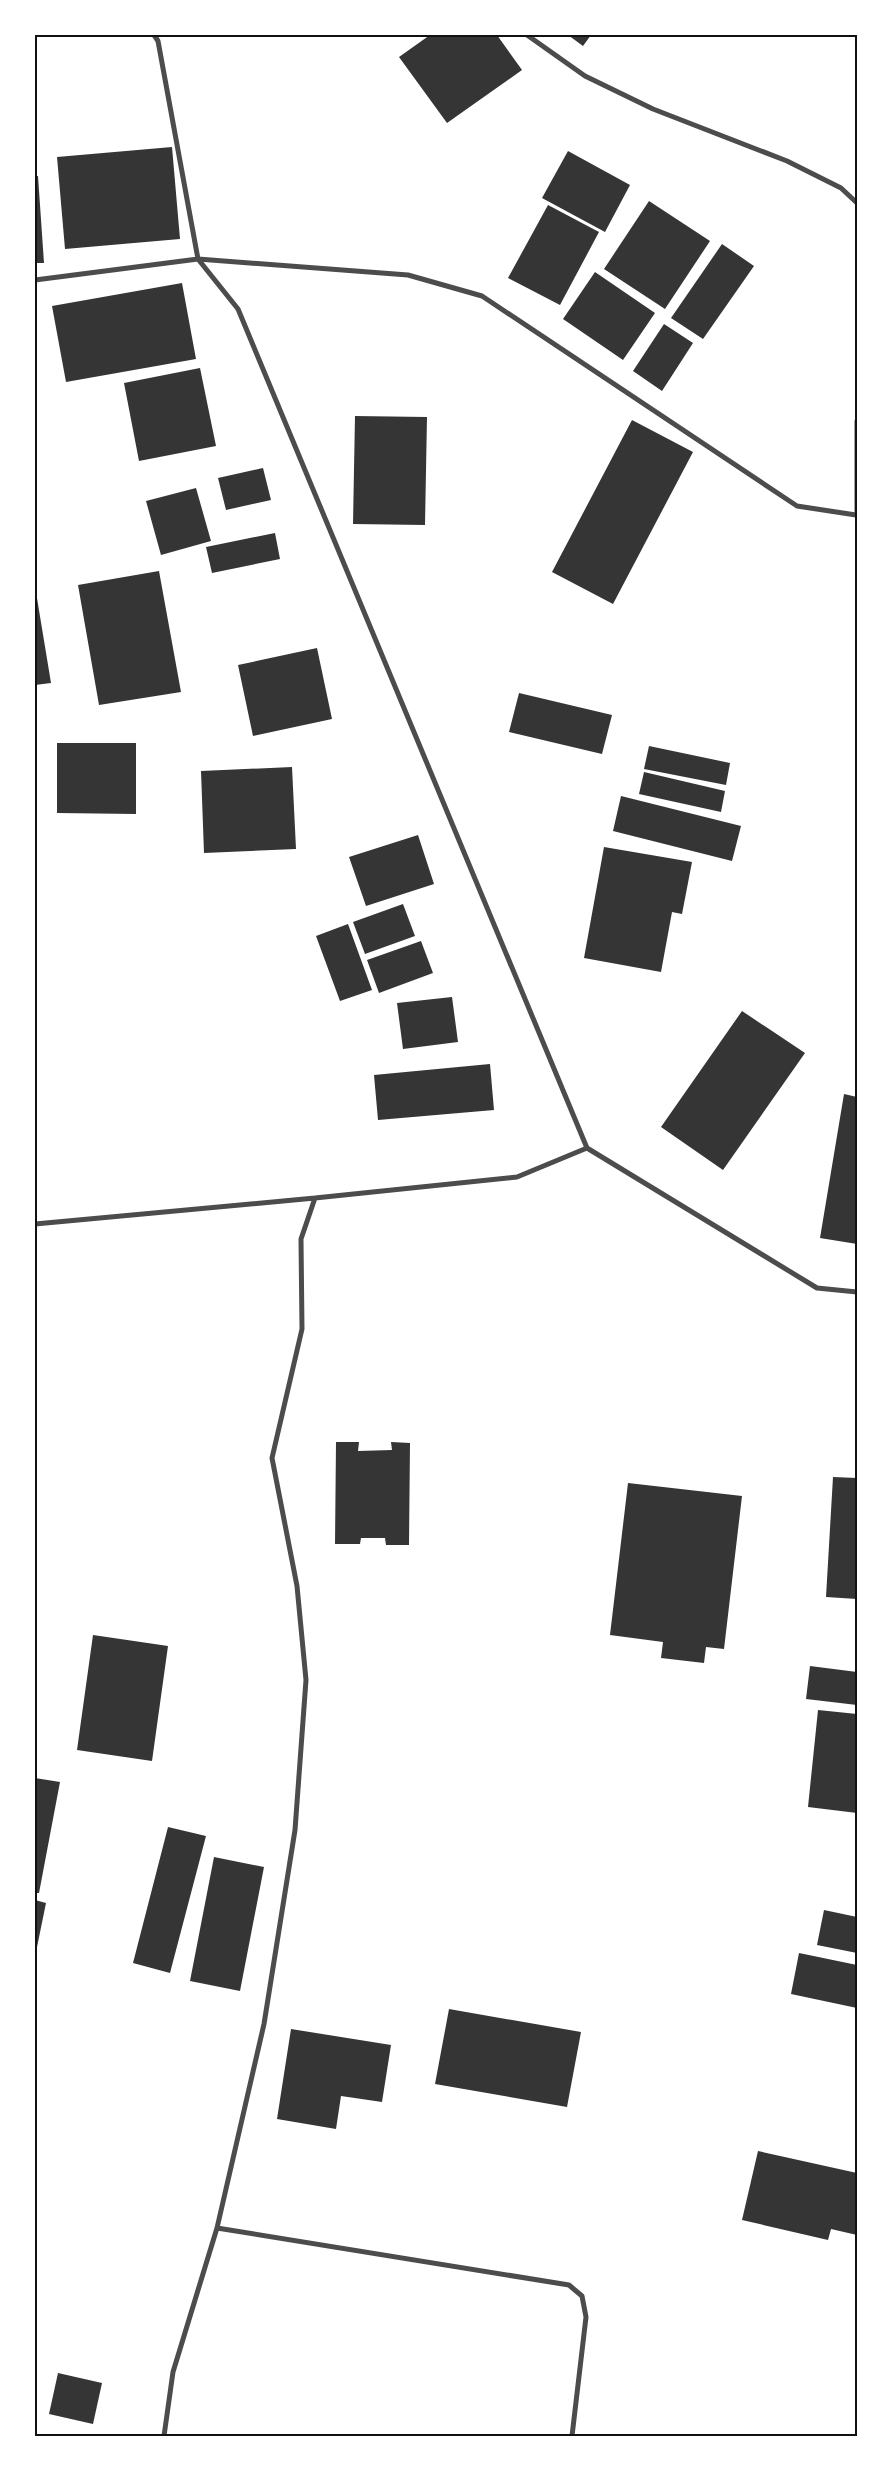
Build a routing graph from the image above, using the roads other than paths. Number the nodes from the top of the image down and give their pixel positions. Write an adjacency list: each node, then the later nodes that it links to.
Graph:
1 (154, 35): 4 (street)
2 (528, 35): 3 (street)
3 (857, 203)
4 (198, 259): 5 (street); 7 (street); 8 (street)
5 (35, 280)
6 (857, 421): 7 (street)
7 (856, 515)
8 (588, 1148): 9 (street); 11 (street)
9 (315, 1198): 10 (street); 12 (street)
10 (35, 1224)
11 (857, 1292)
12 (217, 2228): 13 (street); 14 (street)
13 (164, 2436)
14 (572, 2436)

